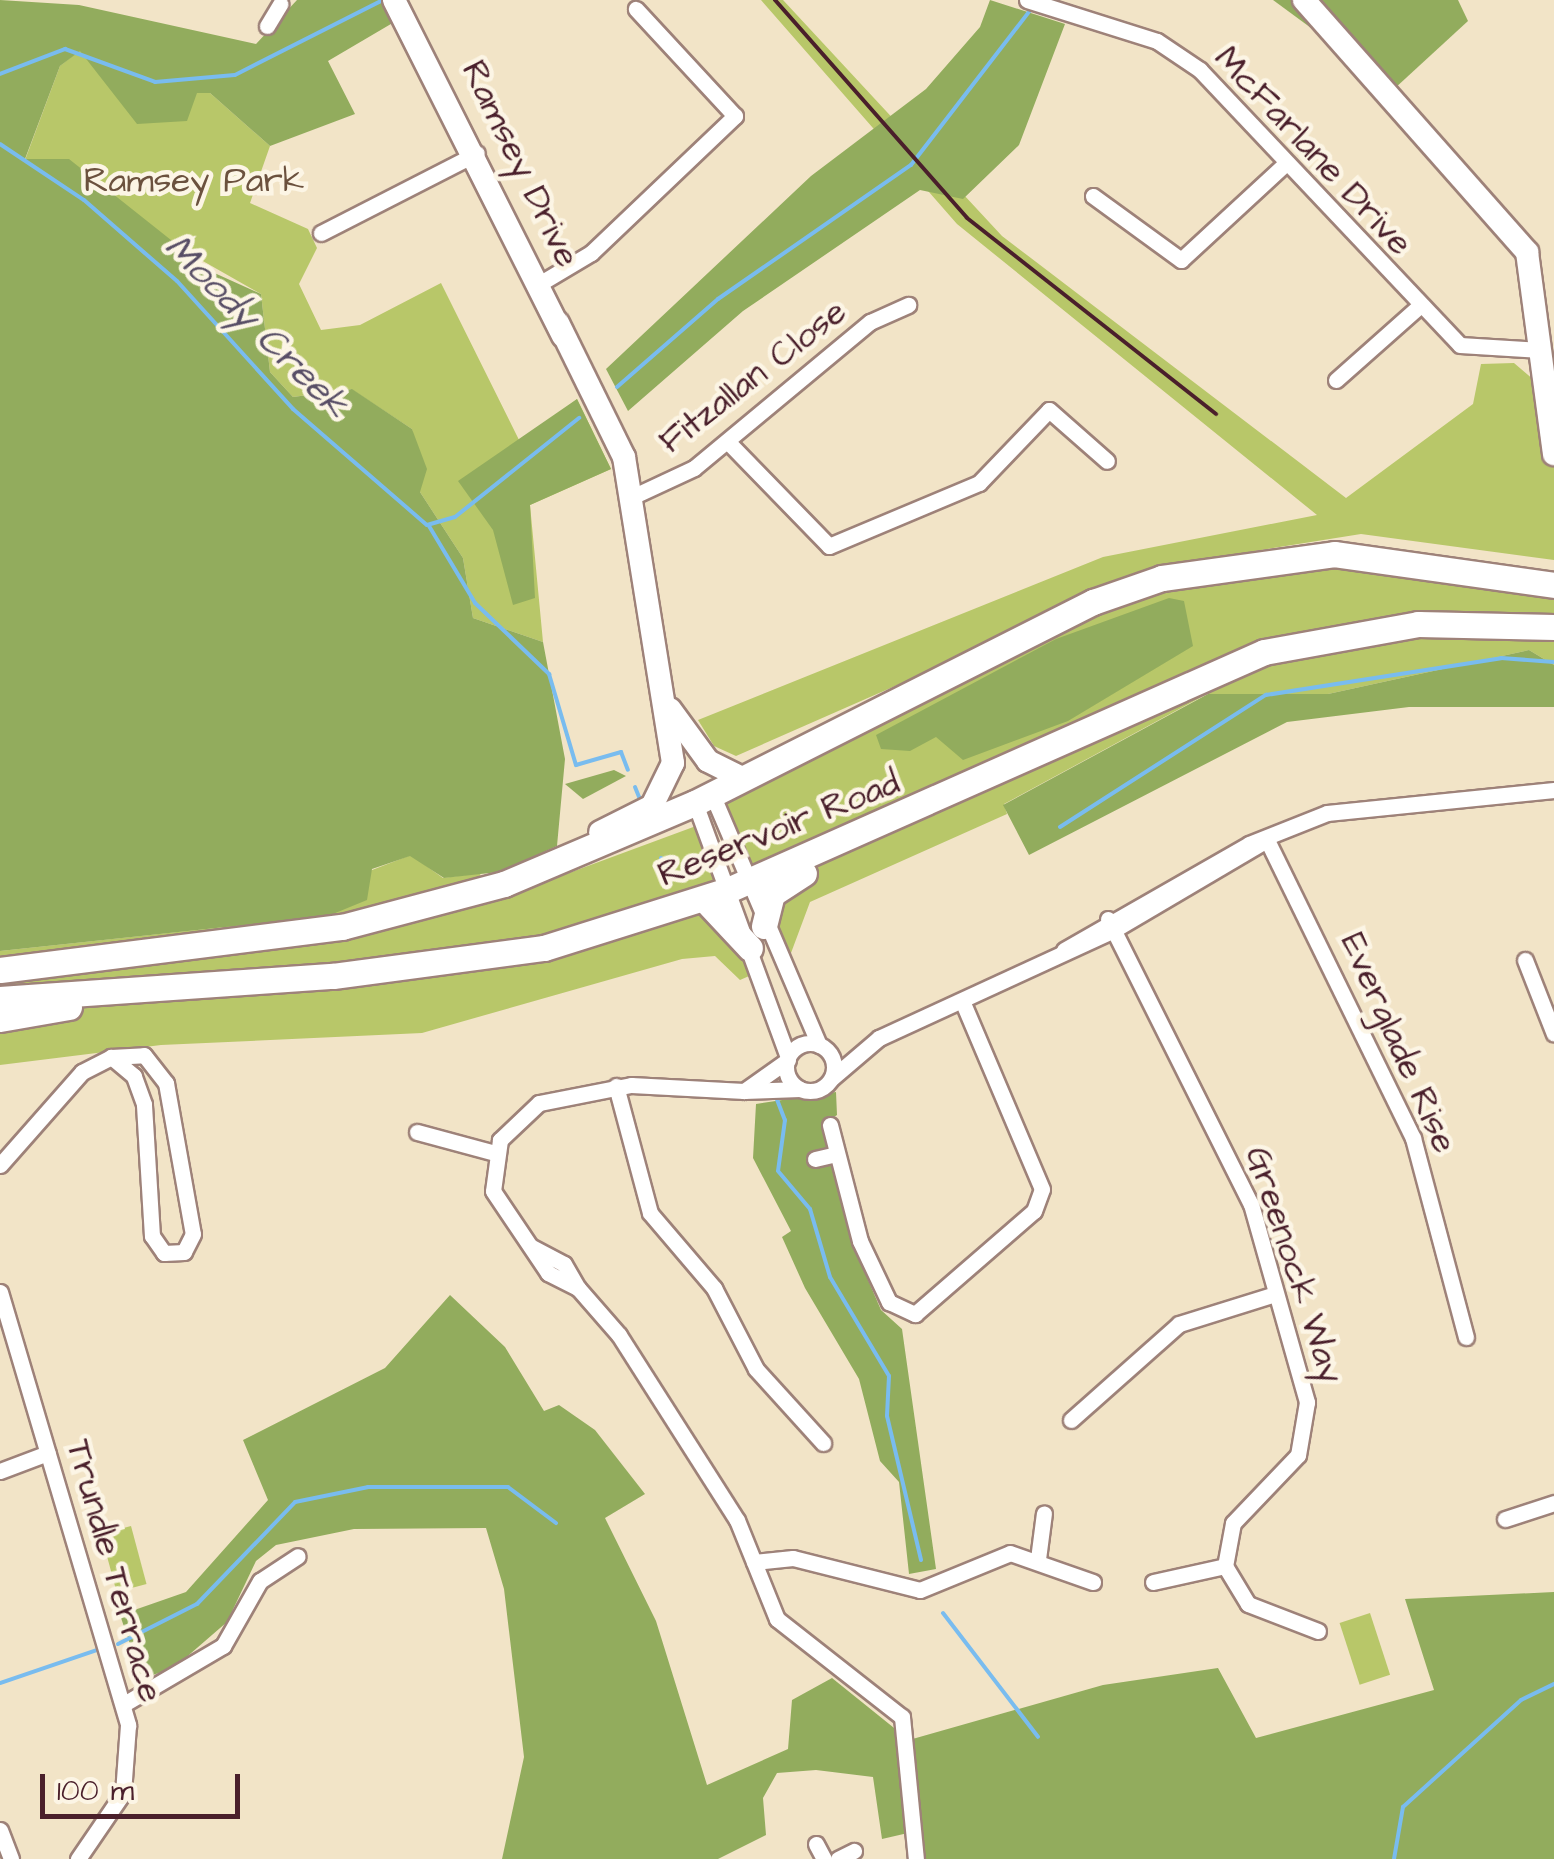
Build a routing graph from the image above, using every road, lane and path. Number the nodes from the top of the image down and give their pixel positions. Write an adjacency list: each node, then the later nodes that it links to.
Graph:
1 (394, 0): 8 (main road, Ramsey Drive)
2 (405, 0): 8 (main road, Ramsey Drive)
3 (1304, 0): 16 (main road)
4 (280, 2): 7 (street)
5 (1036, 2): 10 (street, McFarlane Drive)
6 (636, 9): 13 (street)
7 (267, 26)
8 (418, 36): 9 (main road, Ramsey Drive)
9 (477, 154): 12 (street); 13 (main road, Ramsey Drive)
10 (1286, 163): 11 (street); 15 (street, McFarlane Drive)
11 (1093, 196)
12 (321, 233)
13 (539, 284): 21 (main road, Ramsey Drive)
14 (908, 306): 18 (street, Fitzallan Close)
15 (1417, 308): 16 (street, McFarlane Drive); 17 (street)
16 (1540, 350): 19 (main road)
17 (1336, 380)
18 (728, 442): 20 (street); 21 (street, Fitzallan Close)
19 (1554, 454)
20 (1107, 461)
21 (634, 496): 26 (main road, Ramsey Drive)
22 (1280, 557): 23 (main road); 24 (main road, Reservoir Road); 27 (main road, Reservoir Road)
23 (1554, 570)
24 (1554, 585)
25 (1554, 627): 30 (main road, Reservoir Road)
26 (659, 683): 27 (main road, Ramsey Drive); 32 (main road, Ramsey Drive)
27 (744, 779): 29 (main road, Reservoir Road)
28 (1554, 790): 31 (street)
29 (704, 798): 32 (main road, Reservoir Road); 33 (street)
30 (946, 800): 33 (main road, Reservoir Road); 35 (main road)
31 (1267, 840): 34 (street); 60 (street, Everglade Rise)
32 (543, 870): 38 (main road, Reservoir Road)
33 (726, 890): 35 (street); 36 (main road); 39 (main road, Reservoir Road)
34 (1111, 925): 41 (street); 59 (street, Greenock Way)
35 (764, 926): 45 (street)
36 (750, 948): 47 (street)
37 (1525, 960): 43 (street)
38 (0, 970)
39 (202, 985): 40 (main road, Reservoir Road); 42 (main road)
40 (0, 999)
41 (963, 1003): 44 (street); 55 (street)
42 (0, 1019)
43 (1554, 1034)
44 (879, 1038): 45 (street); 48 (street)
45 (821, 1046): 47 (street); 48 (street)
46 (111, 1057): 46 (street); 57 (street)
47 (788, 1058): 50 (street); 51 (street)
48 (832, 1078): 50 (street)
49 (616, 1086): 51 (street); 54 (street); 62 (street)
50 (800, 1089): 51 (street)
51 (744, 1091)
52 (830, 1125): 55 (street)
53 (416, 1132): 54 (street)
54 (495, 1153): 70 (street)
55 (836, 1154): 56 (street)
56 (815, 1158)
57 (0, 1166)
58 (0, 1292): 63 (street, Trundle Terrace)
59 (1272, 1296): 61 (street); 71 (street, Greenock Way)
60 (1466, 1337)
61 (1071, 1420)
62 (822, 1443)
63 (48, 1453): 64 (street); 75 (street, Trundle Terrace)
64 (0, 1471)
65 (1554, 1502): 67 (street)
66 (1044, 1513): 69 (street)
67 (1505, 1519)
68 (298, 1556): 75 (street)
69 (1038, 1559): 70 (street); 72 (street)
70 (754, 1562): 81 (street)
71 (1225, 1566): 73 (street); 74 (street)
72 (1093, 1582)
73 (1154, 1582)
74 (1318, 1631)
75 (124, 1704): 79 (street, Trundle Terrace)
76 (0, 1830): 78 (street)
77 (854, 1851): 80 (street)
78 (12, 1859)
79 (78, 1859)
80 (838, 1859)
81 (916, 1859)

